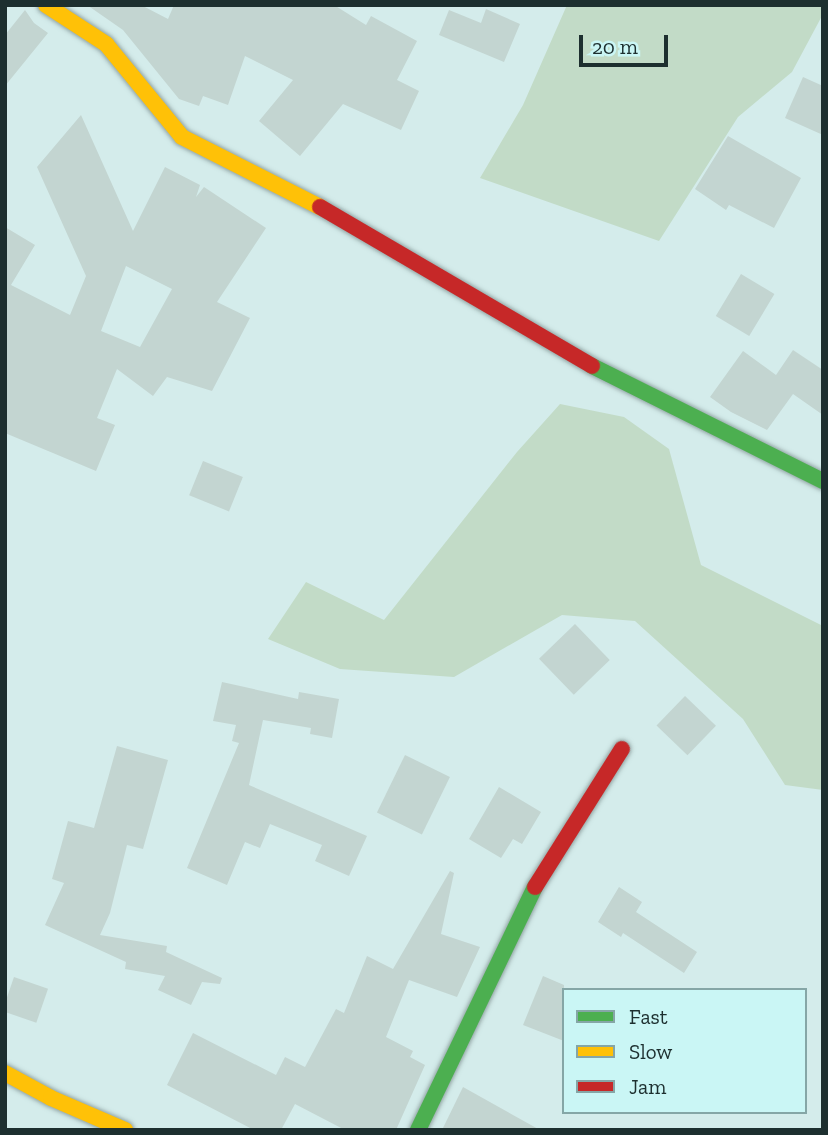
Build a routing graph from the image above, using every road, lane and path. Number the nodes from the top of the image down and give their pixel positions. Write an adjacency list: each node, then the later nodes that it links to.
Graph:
1 (46, 5): 2 (street)
2 (823, 481)
3 (622, 749): 6 (street)
4 (5, 1073): 5 (street)
5 (125, 1130)
6 (418, 1130)

